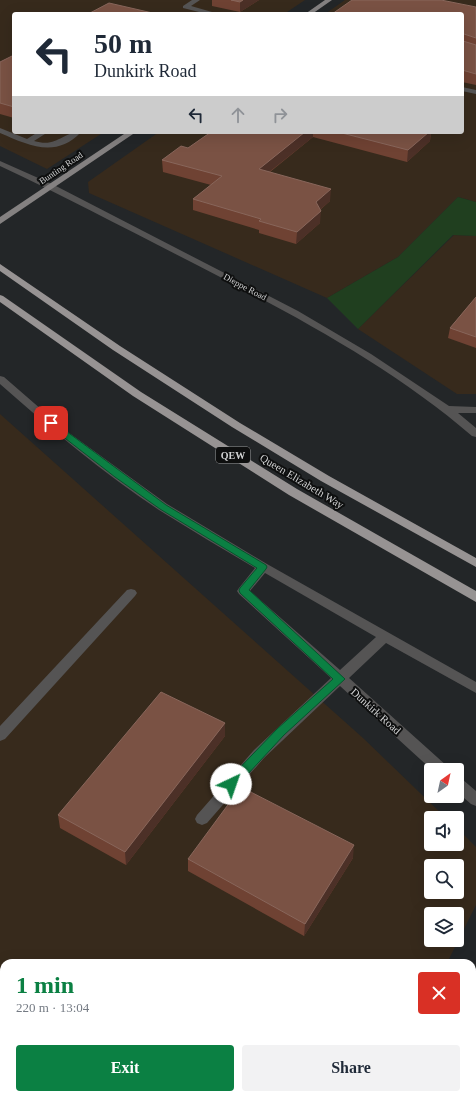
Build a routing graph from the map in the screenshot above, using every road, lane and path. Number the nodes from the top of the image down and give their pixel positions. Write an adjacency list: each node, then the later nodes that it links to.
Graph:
1 (197, 0): 3 (street)
2 (329, 0): 4 (main road)
3 (207, 12)
4 (314, 12)
5 (464, 89): 6 (street)
6 (476, 92)
7 (0, 130): 11 (street)
8 (40, 134): 11 (street)
9 (74, 134): 11 (street)
10 (129, 134): 13 (main road, Bunting Road)
11 (26, 142)
12 (0, 163): 13 (street, Dieppe Road)
13 (51, 187): 14 (main road, Bunting Road); 18 (street, Dieppe Road)
14 (0, 221)
15 (0, 267): 21 (highway, Queen Elizabeth Way / QEW)
16 (0, 298): 24 (highway, Queen Elizabeth Way / QEW)
17 (0, 379): 22 (street)
18 (447, 409): 19 (street); 20 (street, Dieppe Road)
19 (476, 410)
20 (476, 434)
21 (476, 564)
22 (263, 567): 25 (street); 26 (street, Dunkirk Road)
23 (131, 593): 28 (street)
24 (476, 597)
25 (385, 636): 26 (street); 27 (street)
26 (340, 679): 29 (street, Dunkirk Road); 32 (street)
27 (476, 688)
28 (0, 735)
29 (434, 763)
30 (464, 789): 31 (street)
31 (476, 800)
32 (202, 819)

